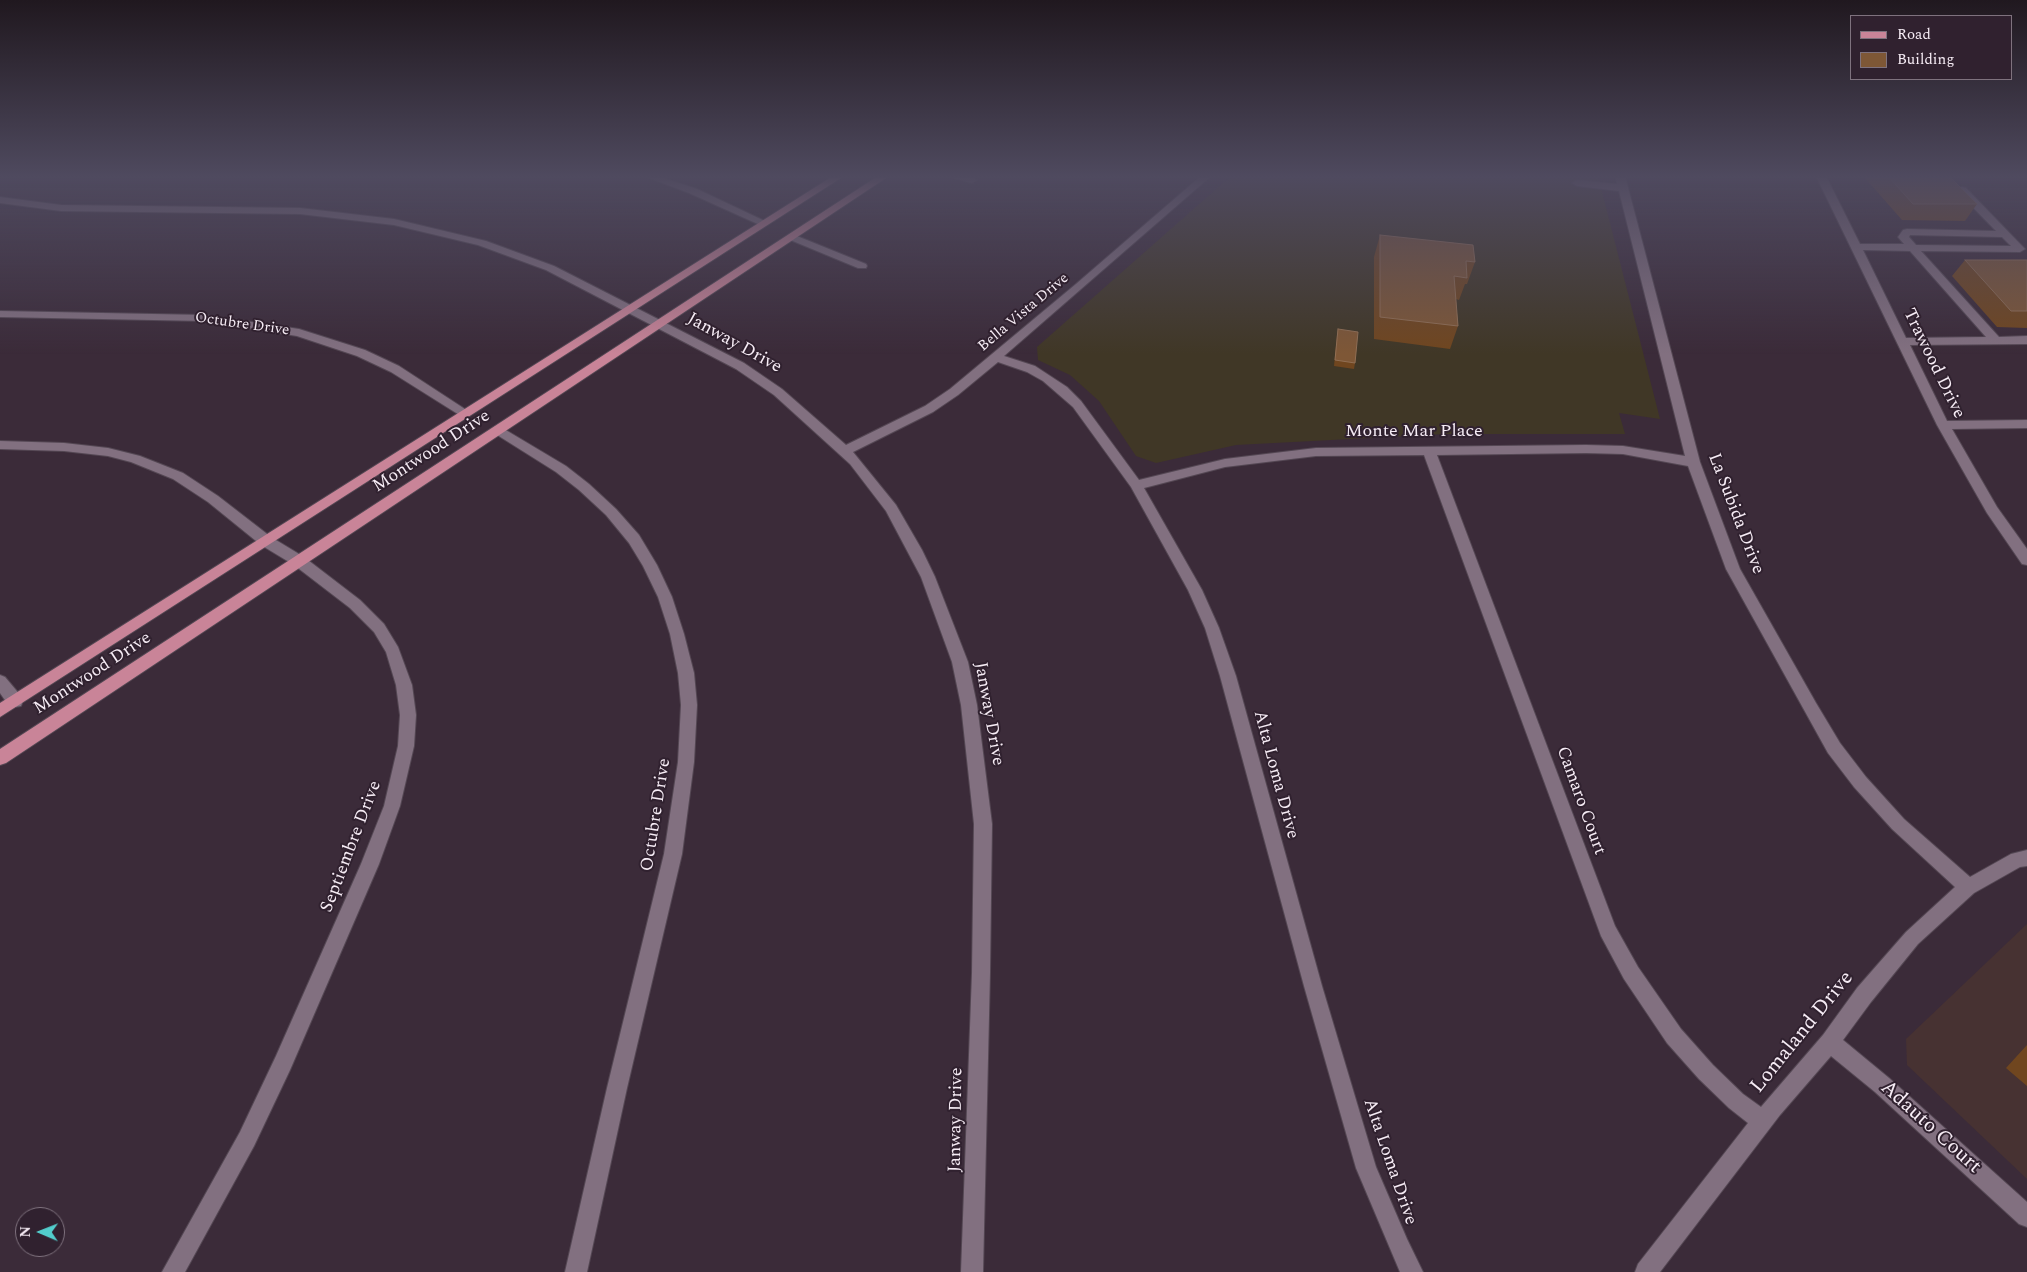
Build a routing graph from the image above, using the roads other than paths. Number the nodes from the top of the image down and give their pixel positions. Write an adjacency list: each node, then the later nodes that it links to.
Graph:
1 (452, 235): 16 (street, Janway Drive)
2 (745, 235): 16 (main road, Montwood Drive)
3 (1137, 235): 22 (street, Bella Vista Drive)
4 (1635, 235): 30 (street, La Subida Drive)
5 (1850, 235): 10 (street, Trawood Drive)
6 (1904, 235): 11 (street)
7 (1957, 235): 12 (street)
8 (2006, 235): 13 (street)
9 (792, 237): 15 (street); 18 (main road, Montwood Drive)
10 (1856, 247): 11 (street); 21 (street, Trawood Drive)
11 (1912, 248): 12 (street); 20 (street)
12 (1969, 248): 13 (street); 14 (street)
13 (2023, 252)
14 (1981, 260)
15 (862, 266)
16 (632, 310): 18 (street, Janway Drive); 23 (main road, Montwood Drive)
17 (0, 314): 23 (street, Octubre Drive)
18 (658, 326): 26 (main road, Montwood Drive); 28 (street, Janway Drive)
19 (2027, 340): 20 (street)
20 (1996, 341): 21 (street)
21 (1903, 342): 24 (street, Trawood Drive)
22 (996, 357): 28 (street, Bella Vista Drive); 31 (street, Alta Loma Drive)
23 (465, 413): 32 (main road, Montwood Drive)
24 (1943, 424): 25 (street); 33 (street, Trawood Drive)
25 (2027, 424)
26 (499, 430): 34 (main road, Montwood Drive); 45 (street, Octubre Drive)
27 (0, 444): 32 (street, Septiembre Drive)
28 (845, 451): 46 (street, Janway Drive)
29 (1429, 451): 30 (street, Monte Mar Place); 31 (street, Monte Mar Place); 42 (street, Camaro Court)
30 (1693, 462): 40 (street, La Subida Drive)
31 (1136, 485): 47 (street, Alta Loma Drive)
32 (266, 541): 34 (street, Septiembre Drive); 36 (main road, Montwood Drive)
33 (2027, 560)
34 (299, 561): 38 (main road, Montwood Drive); 44 (street, Septiembre Drive)
35 (0, 681): 36 (street)
36 (15, 701): 37 (main road, Montwood Drive)
37 (0, 711)
38 (0, 758)
39 (2027, 858): 40 (street, Lomaland Drive)
40 (1968, 887): 41 (street, Lomaland Drive)
41 (1830, 1042): 42 (street, Lomaland Drive); 43 (street, Adauto Court)
42 (1763, 1122): 48 (street, Lomaland Drive)
43 (2027, 1216)
44 (173, 1272)
45 (576, 1272)
46 (972, 1272)
47 (1412, 1272)
48 (1646, 1272)

